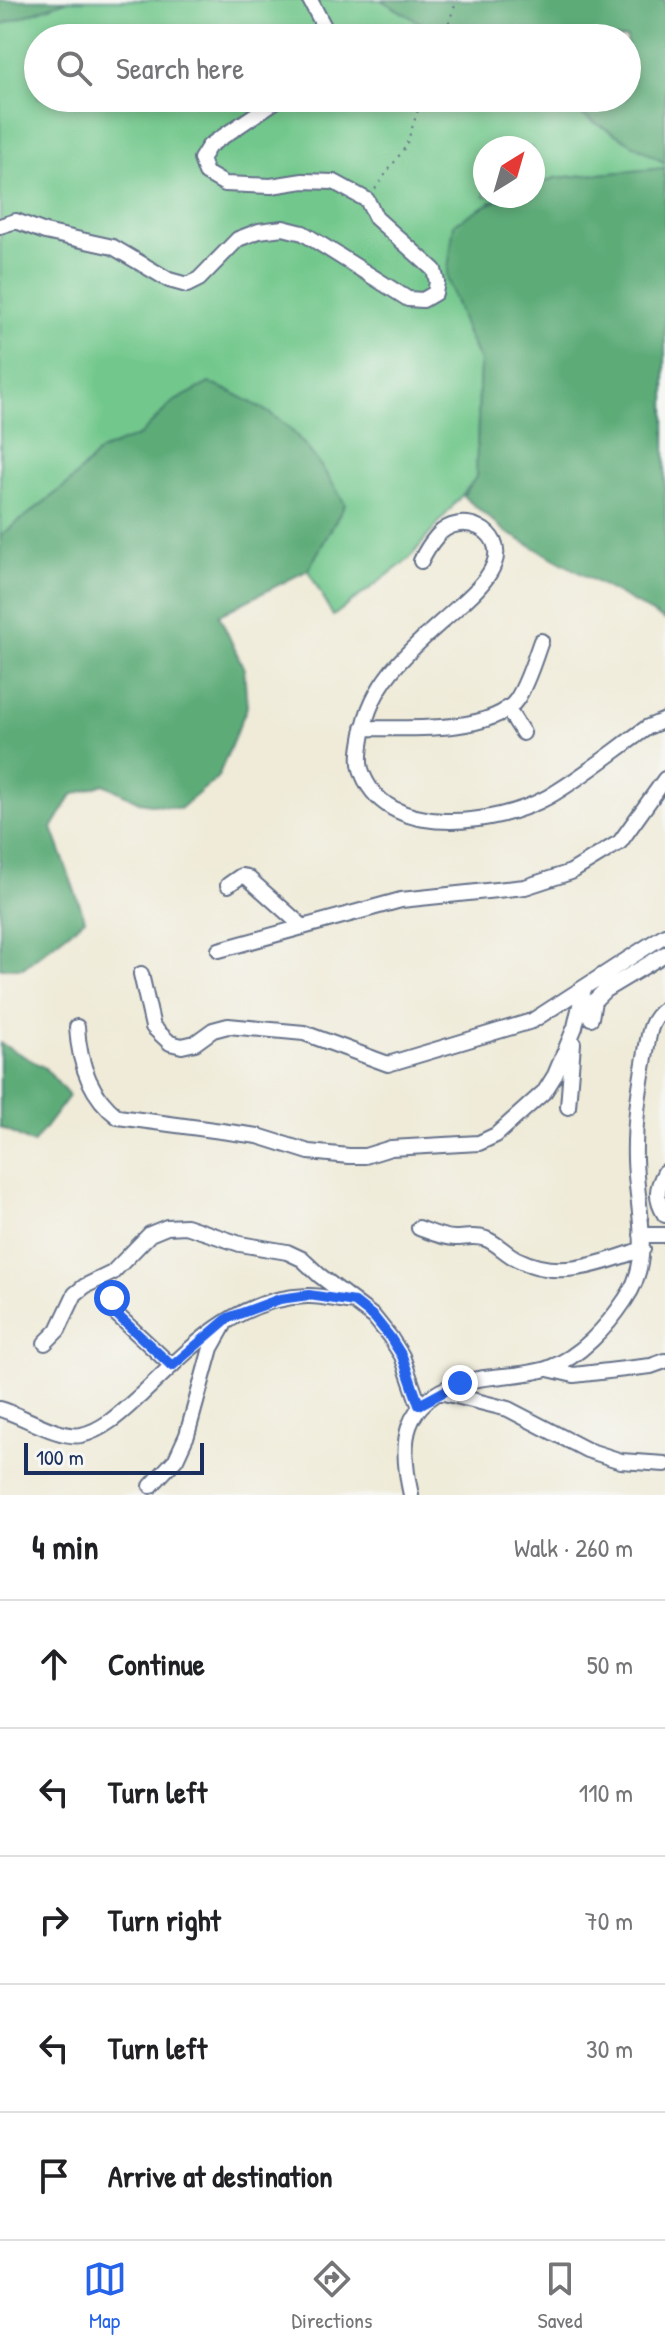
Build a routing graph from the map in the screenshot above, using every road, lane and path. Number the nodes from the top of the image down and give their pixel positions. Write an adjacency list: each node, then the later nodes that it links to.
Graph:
1 (310, 0): 3 (street)
2 (457, 0): 4 (path)
3 (323, 24)
4 (448, 24)
5 (259, 112): 7 (street)
6 (417, 112): 7 (path)
7 (367, 200): 8 (street)
8 (0, 226)
9 (421, 561): 13 (street)
10 (541, 641): 11 (street)
11 (507, 708): 13 (street); 14 (street)
12 (665, 720): 13 (street)
13 (363, 728)
14 (523, 733)
15 (665, 779): 17 (street)
16 (228, 885): 17 (street)
17 (303, 927): 19 (street)
18 (665, 935): 22 (street)
19 (219, 950)
20 (665, 954): 24 (street)
21 (141, 974): 22 (street)
22 (584, 988): 26 (street)
23 (665, 1009): 32 (street)
24 (591, 1018)
25 (77, 1027): 26 (street)
26 (575, 1027): 27 (street)
27 (568, 1107)
28 (665, 1172): 29 (street)
29 (665, 1215)
30 (419, 1228): 32 (street)
31 (665, 1235): 32 (street)
32 (642, 1242): 39 (street)
33 (112, 1298): 38 (street)
34 (355, 1302): 35 (street); 36 (street); 41 (street)
35 (228, 1318): 38 (street); 44 (street)
36 (45, 1343)
37 (665, 1361): 39 (street)
38 (172, 1366): 42 (street)
39 (548, 1369): 40 (street)
40 (440, 1392): 41 (street); 43 (street)
41 (419, 1405): 45 (street)
42 (0, 1409)
43 (665, 1464)
44 (151, 1486)
45 (411, 1495)

